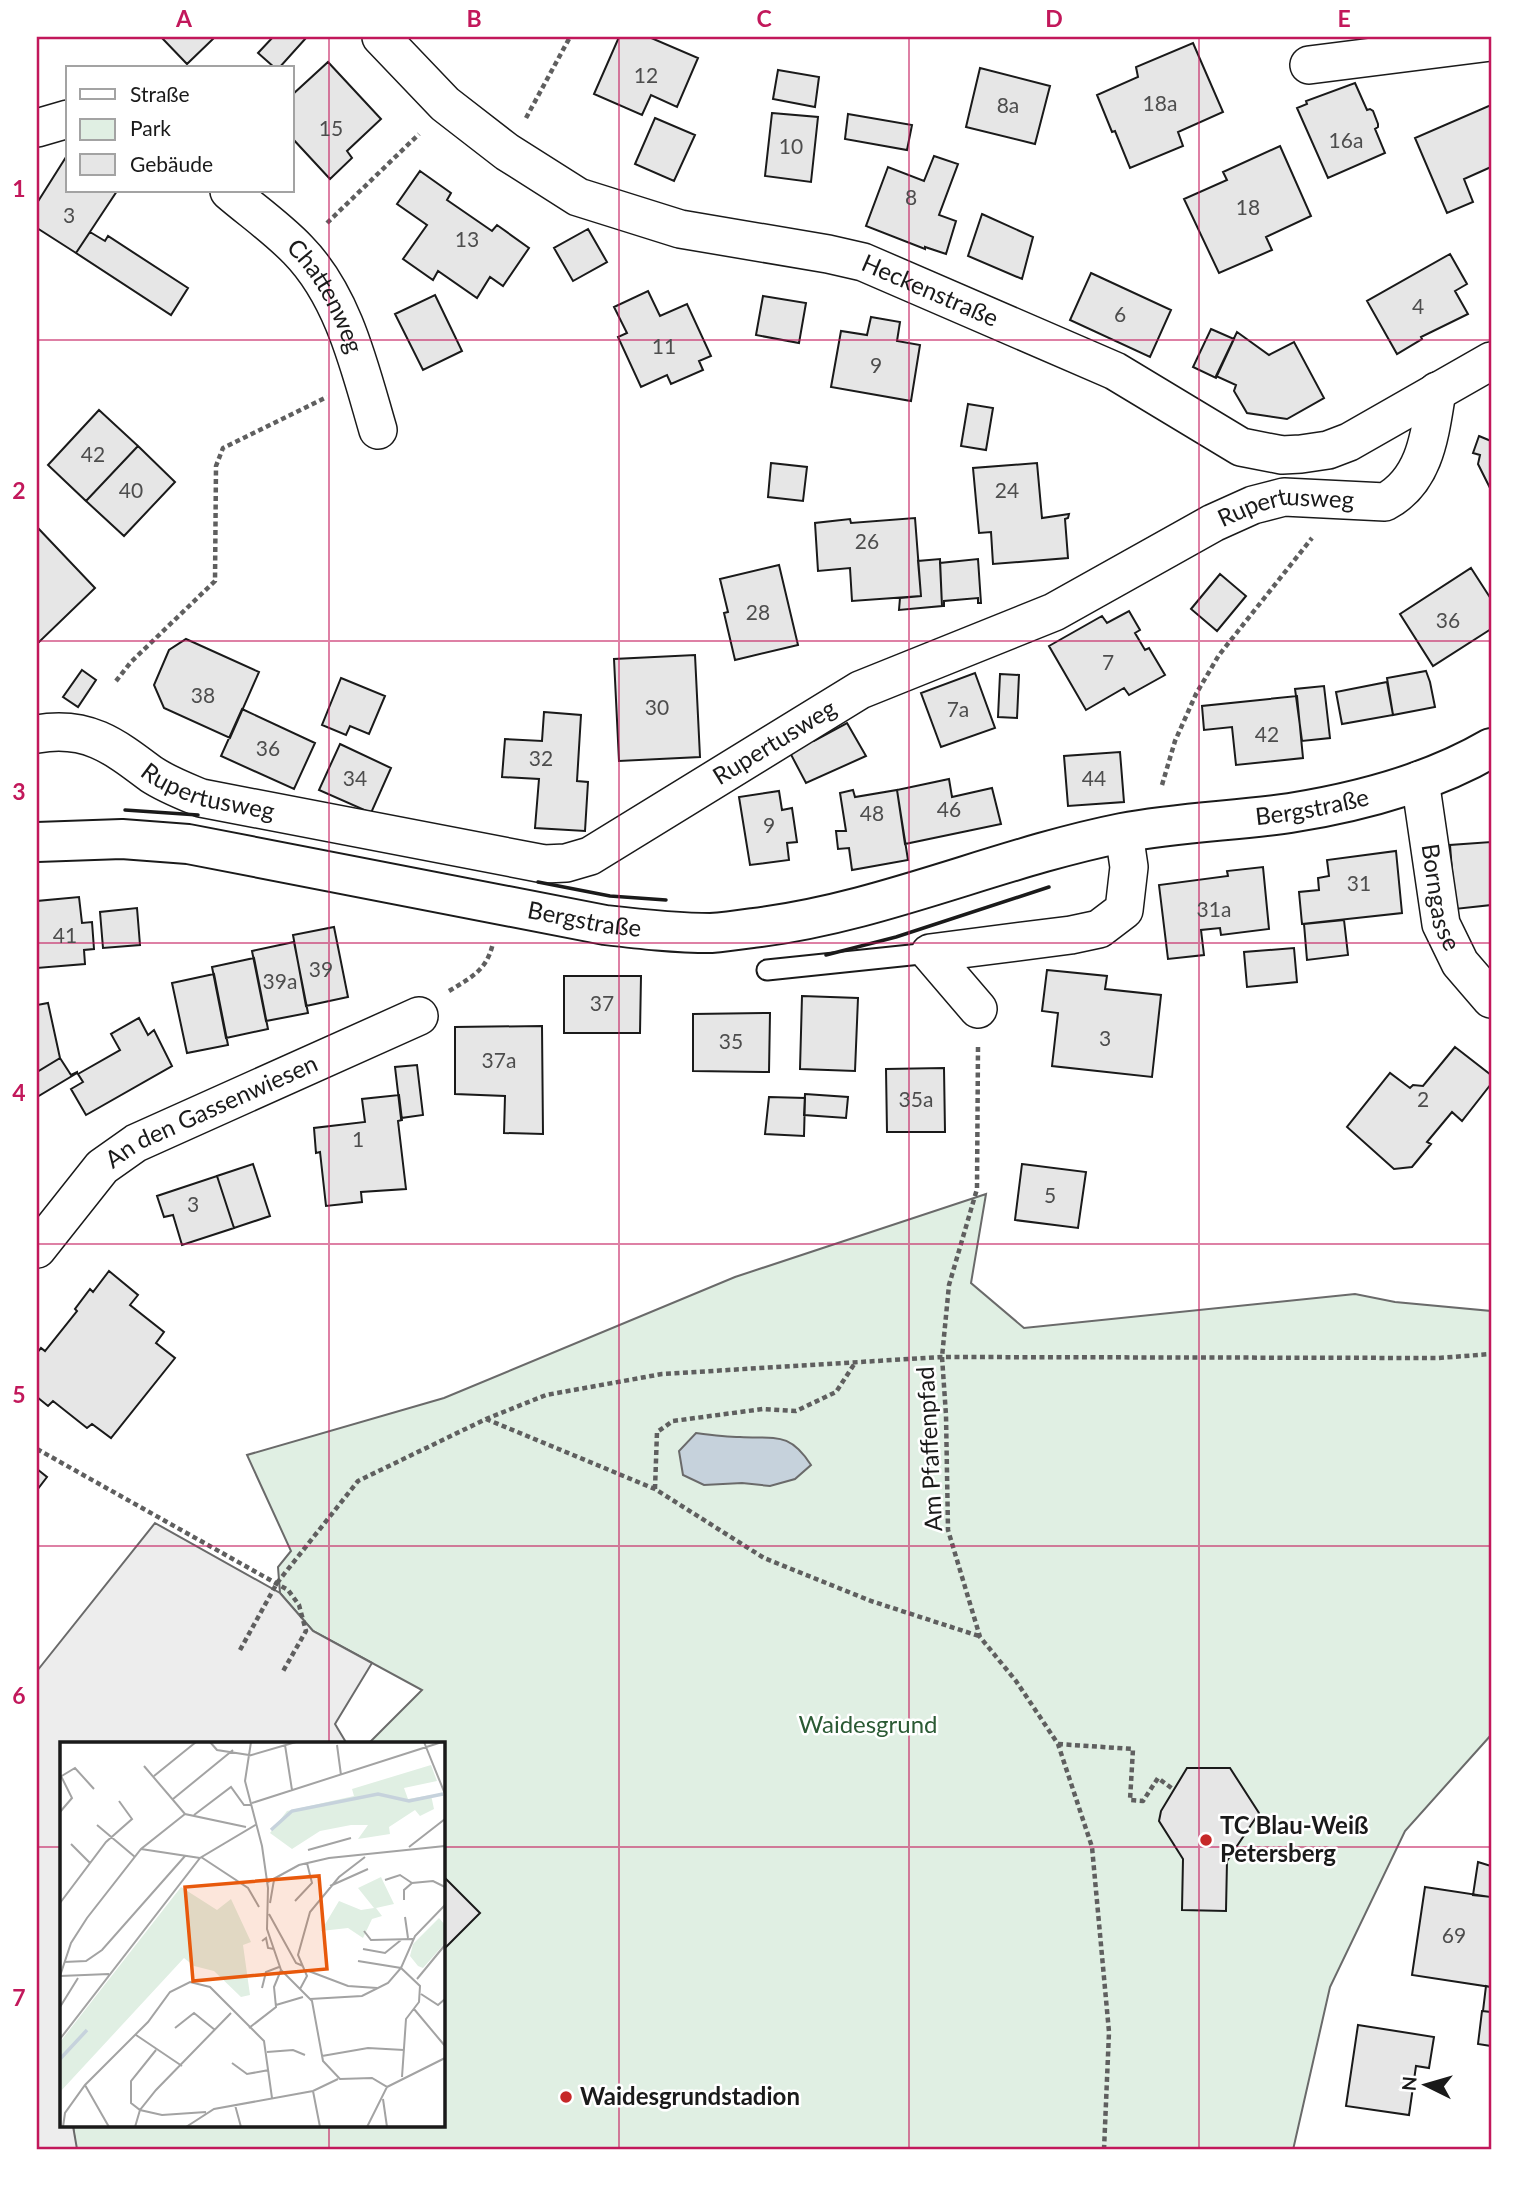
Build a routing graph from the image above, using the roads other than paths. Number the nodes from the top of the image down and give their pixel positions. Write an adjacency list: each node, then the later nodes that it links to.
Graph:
1 (381, 37): 8 (street, Heckenstraße)
2 (1491, 43): 3 (street)
3 (1310, 65)
4 (66, 120): 5 (street)
5 (37, 128)
6 (230, 192): 9 (street, Chattenweg)
7 (1491, 361): 8 (street, Heckenstraße)
8 (1437, 391): 10 (street, Rupertusweg)
9 (378, 430)
10 (37, 734)
11 (1487, 756): 12 (main road, Bergstraße)
12 (1420, 780): 13 (main road, Bergstraße); 17 (street, Borngasse)
13 (1141, 830): 14 (main road, Bergstraße); 15 (street)
14 (37, 842)
15 (930, 953): 16 (lane); 19 (street)
16 (767, 970)
17 (1491, 999)
18 (430, 1006): 20 (street, An den Gassenwiesen)
19 (978, 1009)
20 (37, 1249)

